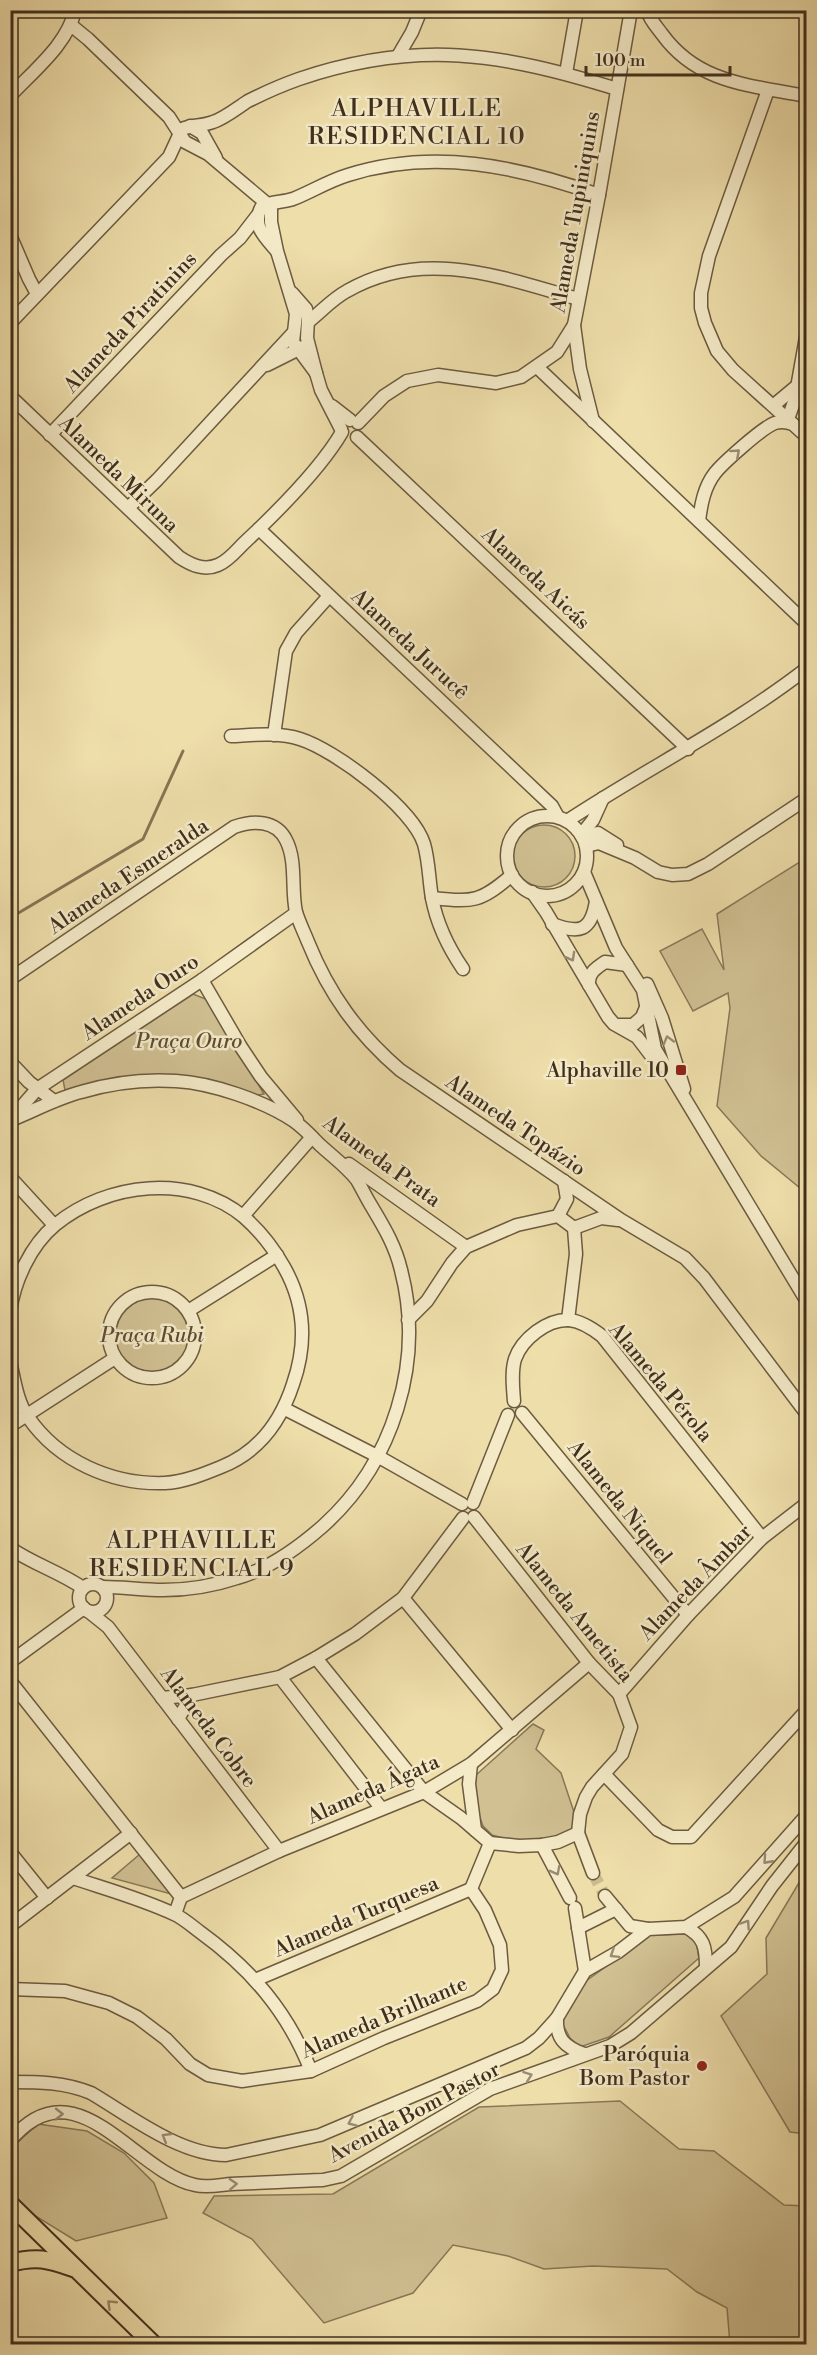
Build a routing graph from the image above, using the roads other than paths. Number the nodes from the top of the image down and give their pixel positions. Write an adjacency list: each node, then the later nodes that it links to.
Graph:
1 (75, 10): 6 (street)
2 (421, 10): 7 (street)
3 (577, 10): 8 (street)
4 (631, 13): 5 (street); 10 (street, Alameda Tupiniquins)
5 (649, 14): 11 (street)
6 (72, 26): 9 (street); 13 (street)
7 (398, 56): 8 (street); 14 (street)
8 (566, 73): 10 (street)
9 (13, 88)
10 (617, 89): 21 (street, Alameda Tupiniquins)
11 (768, 90): 12 (street); 43 (street)
12 (807, 96)
13 (169, 117): 15 (street); 16 (street)
14 (215, 122): 15 (street); 17 (street)
15 (190, 126): 16 (street); 17 (street)
16 (180, 136): 18 (street); 19 (street)
17 (206, 139): 18 (street); 20 (street)
18 (193, 146): 19 (street); 20 (street)
19 (170, 157): 29 (street)
20 (218, 162): 23 (street)
21 (599, 195): 22 (street); 30 (street, Alameda Tupiniquins)
22 (292, 199): 23 (street); 24 (street)
23 (262, 210): 24 (street, Alameda Aicás); 25 (street); 27 (street, Alameda Piratinins)
24 (271, 222): 25 (street); 28 (street, Alameda Aicás)
25 (260, 232): 27 (street); 28 (street, Alameda Aicás)
26 (10, 236): 29 (street)
27 (240, 238): 47 (street, Alameda Piratinins)
28 (277, 251): 32 (street, Alameda Aicás)
29 (37, 294): 34 (street)
30 (578, 299): 31 (street); 35 (street, Alameda Tupiniquins)
31 (325, 307): 32 (street); 33 (street)
32 (301, 312): 33 (street, Alameda Aicás); 36 (street, Alameda Aicás)
33 (308, 322): 38 (street, Alameda Aicás)
34 (10, 323)
35 (574, 325): 39 (street); 44 (street, Alameda Tupiniquins)
36 (293, 333): 38 (street, Alameda Aicás); 40 (street)
37 (807, 338): 41 (street)
38 (303, 346): 40 (street); 46 (street, Alameda Aicás)
39 (537, 367): 44 (street); 46 (street)
40 (261, 368): 49 (street)
41 (798, 385): 43 (street); 45 (street)
42 (10, 396): 47 (street, Alameda Miruna)
43 (774, 405): 45 (street)
44 (593, 421): 50 (street)
45 (791, 422): 48 (street); 50 (street, one-way to 45)
46 (349, 430): 51 (street); 57 (street, Alameda Aicás)
47 (50, 435): 49 (street, Alameda Miruna)
48 (807, 436)
49 (128, 508): 51 (street, Alameda Miruna)
50 (699, 521): 53 (street)
51 (259, 529): 52 (street, Alameda Jurucê)
52 (329, 596): 55 (street); 58 (street, Alameda Jurucê)
53 (807, 624)
54 (807, 669): 57 (street)
55 (274, 735): 56 (street); 68 (street)
56 (231, 736)
57 (688, 748): 59 (street)
58 (534, 790): 61 (street); 62 (street, Alameda Jurucê)
59 (604, 797): 62 (street); 64 (street)
60 (807, 799): 64 (street)
61 (532, 819): 62 (street); 66 (street)
62 (563, 819): 64 (street)
63 (272, 825): 70 (street, Alameda Topázio); 75 (street, Alameda Esmeralda)
64 (583, 840): 65 (street)
65 (584, 872): 67 (street); 69 (street)
66 (512, 875): 67 (street); 68 (street)
67 (532, 892): 71 (street)
68 (432, 898): 74 (street)
69 (596, 902): 71 (street); 72 (street)
70 (296, 913): 76 (street, Alameda Ouro); 87 (street, Alameda Topázio)
71 (552, 924): 77 (street, one-way to 77)
72 (616, 948): 73 (street); 83 (street, one-way to 72)
73 (627, 964): 77 (street); 78 (street)
74 (463, 969)
75 (10, 979)
76 (202, 980): 81 (street, Alameda Ouro); 85 (street, Alameda Prata)
77 (589, 985): 79 (street)
78 (647, 1005): 79 (street); 83 (street)
79 (614, 1024): 83 (street)
80 (10, 1062): 81 (street)
81 (37, 1089): 82 (street); 84 (street, Alameda Ouro)
82 (54, 1101): 84 (street); 85 (street)
83 (693, 1115): 99 (street)
84 (11, 1120)
85 (312, 1137): 88 (street, Alameda Prata); 90 (street); 93 (street)
86 (10, 1177): 95 (street)
87 (564, 1181): 89 (street, Alameda Topázio); 91 (street)
88 (382, 1186): 90 (street); 97 (street, Alameda Prata)
89 (582, 1193): 91 (street); 92 (street, Alameda Topázio)
90 (367, 1199): 102 (street)
91 (567, 1199): 94 (street)
92 (603, 1214): 96 (street); 109 (street, Alameda Topázio)
93 (243, 1216): 95 (street); 98 (street)
94 (558, 1216): 96 (street); 97 (street)
95 (54, 1225): 101 (street)
96 (574, 1228): 103 (street)
97 (466, 1247): 102 (street)
98 (277, 1255): 100 (street); 107 (street)
99 (807, 1300)
100 (188, 1311): 104 (street); 104 (street)
101 (10, 1312)
102 (408, 1320): 113 (street)
103 (568, 1320): 106 (street); 117 (street, Alameda Pérola)
104 (115, 1358): 111 (street)
105 (10, 1361): 111 (street)
106 (514, 1401): 108 (street); 110 (street)
107 (285, 1409): 111 (street); 113 (street)
108 (522, 1413): 110 (street); 123 (street, Alameda Niquel)
109 (807, 1413)
110 (508, 1415): 114 (street)
111 (27, 1416): 112 (street)
112 (10, 1426)
113 (379, 1457): 114 (street); 120 (street)
114 (468, 1504): 116 (street)
115 (807, 1504): 117 (street, Alameda Âmbar)
116 (469, 1518): 121 (street); 127 (street, Alameda Ametista)
117 (762, 1538): 123 (street, Alameda Âmbar)
118 (10, 1548): 119 (street)
119 (86, 1586): 120 (street); 122 (street)
120 (105, 1597): 122 (street); 124 (street, Alameda Cobre)
121 (403, 1598): 125 (street); 135 (street)
122 (86, 1609): 124 (street, Alameda Cobre); 126 (street)
123 (688, 1615): 130 (street, Alameda Âmbar)
124 (108, 1627): 132 (street, Alameda Cobre)
125 (316, 1658): 128 (street); 138 (street)
126 (10, 1662)
127 (590, 1664): 130 (street, Alameda Ametista); 135 (street, Alameda Ágata)
128 (280, 1677): 131 (street); 139 (street)
129 (10, 1681): 143 (street)
130 (619, 1694): 137 (street, Alameda Ametista)
131 (192, 1695): 132 (street); 134 (street)
132 (162, 1698): 134 (street, Alameda Cobre)
133 (807, 1711): 137 (street)
134 (178, 1719): 147 (street, Alameda Cobre)
135 (512, 1730): 136 (street, Alameda Ágata)
136 (471, 1764): 138 (street, Alameda Ágata); 141 (street)
137 (604, 1774): 142 (street, Alameda Ametista)
138 (424, 1792): 139 (street, Alameda Ágata); 141 (street)
139 (381, 1808): 147 (street, Alameda Ágata)
140 (807, 1816): 158 (street, one-way to 158)
141 (475, 1830): 144 (street)
142 (579, 1831): 146 (street); 149 (street)
143 (132, 1833): 150 (street); 153 (street)
144 (490, 1843): 146 (street); 151 (street)
145 (807, 1843): 161 (street, Avenida Bom Pastor, one-way to 145)
146 (542, 1845): 159 (street, one-way to 159)
147 (279, 1851): 153 (street, Alameda Ágata)
148 (10, 1852): 154 (street)
149 (593, 1873)
150 (73, 1878): 154 (street); 156 (street)
151 (471, 1889): 163 (street, Alameda Turquesa); 167 (street, Alameda Brilhante)
152 (604, 1896): 155 (street)
153 (181, 1897): 156 (street)
154 (47, 1898): 157 (street)
155 (616, 1909): 159 (street); 160 (street)
156 (175, 1914): 163 (street)
157 (10, 1926)
158 (686, 1927): 160 (street); 161 (street)
159 (578, 1928): 162 (street)
160 (648, 1929): 162 (street, Avenida Bom Pastor, one-way to 162)
161 (706, 1967): 166 (street, Avenida Bom Pastor)
162 (585, 1971): 165 (street, Avenida Bom Pastor)
163 (255, 1980): 167 (street)
164 (10, 1989): 167 (street, Alameda Brilhante)
165 (557, 2018): 166 (street); 168 (street, Avenida Bom Pastor, one-way to 168)
166 (584, 2054): 169 (street, Avenida Bom Pastor, one-way to 166)
167 (311, 2071)
168 (10, 2082)
169 (10, 2141)
170 (10, 2204): 172 (main road)
171 (10, 2263): 172 (main road)
172 (76, 2270): 173 (main road, one-way to 172)
173 (153, 2344)

